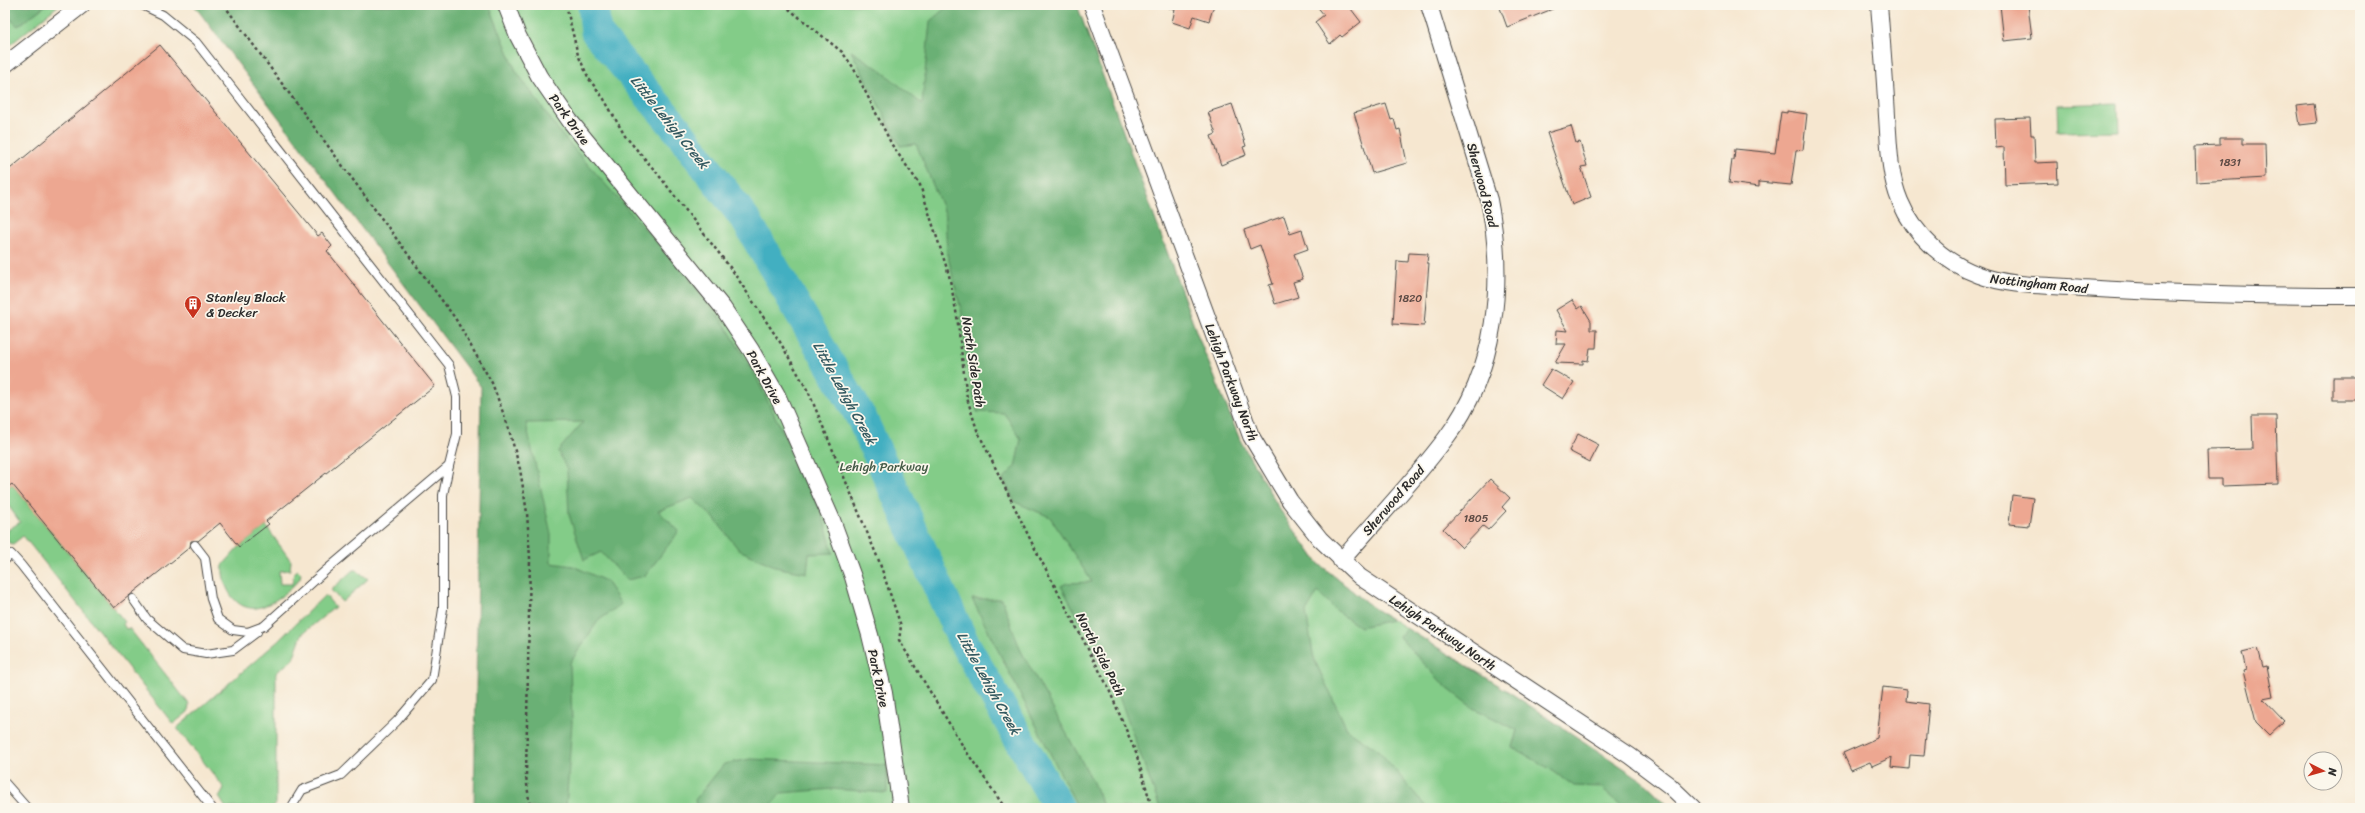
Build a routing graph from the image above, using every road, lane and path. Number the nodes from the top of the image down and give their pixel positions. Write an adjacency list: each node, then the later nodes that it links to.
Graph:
1 (82, 5): 9 (street)
2 (142, 5): 11 (lane)
3 (224, 5): 21 (path)
4 (506, 5): 22 (street, Park Drive)
5 (784, 5): 23 (path, North Side Path)
6 (1092, 5): 14 (street, Lehigh Parkway North)
7 (1430, 5): 14 (street, Sherwood Road)
8 (1880, 5): 10 (street, Nottingham Road)
9 (5, 65)
10 (2360, 296)
11 (449, 466): 16 (lane); 20 (lane)
12 (195, 545): 16 (lane)
13 (5, 560): 19 (lane)
14 (1341, 560): 24 (street, Lehigh Parkway North)
15 (133, 599): 16 (lane)
16 (264, 626)
17 (5, 783): 18 (lane)
18 (27, 808)
19 (212, 808)
20 (291, 808)
21 (530, 808)
22 (901, 808)
23 (1152, 808)
24 (1693, 808)

